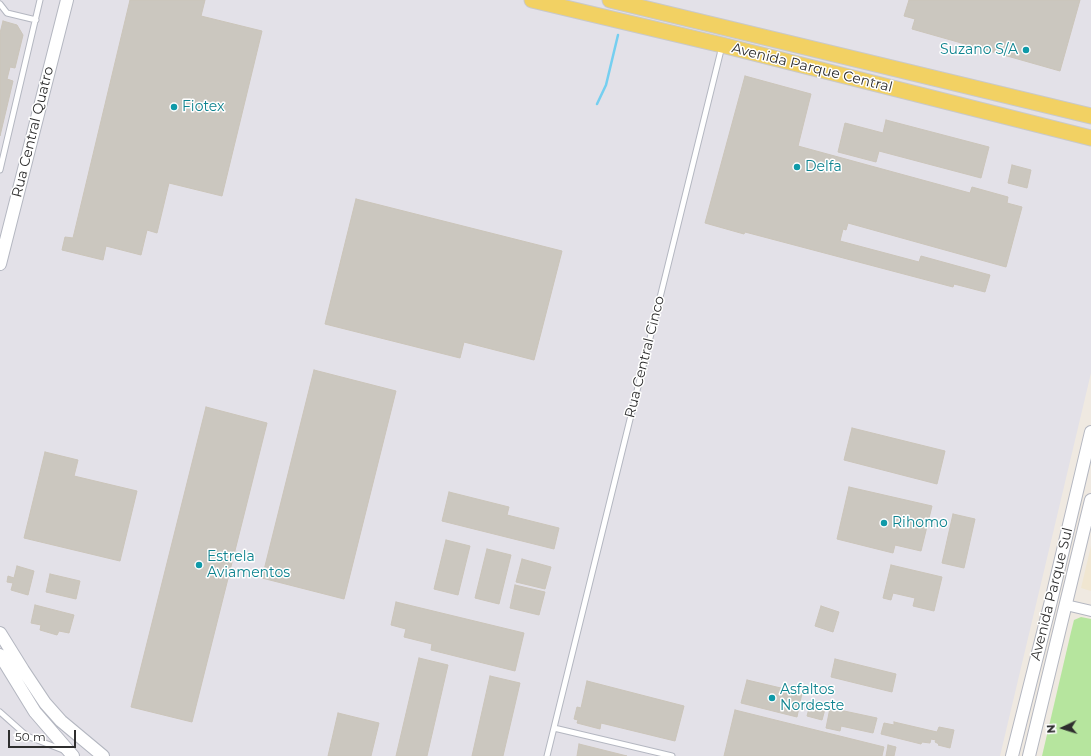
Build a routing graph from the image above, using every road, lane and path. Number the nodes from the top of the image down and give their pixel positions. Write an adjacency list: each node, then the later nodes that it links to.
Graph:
1 (40, 0): 6 (lane)
2 (67, 0): 11 (street, Rua Central Quatro)
3 (532, 0): 7 (main road, Avenida Parque Central)
4 (610, 0): 8 (main road, Avenida Parque Central)
5 (0, 4): 6 (lane)
6 (36, 20): 10 (lane)
7 (722, 45): 9 (main road, Avenida Parque Central); 19 (lane, Rua Central Cinco)
8 (1091, 116)
9 (1091, 138)
10 (0, 170)
11 (0, 264)
12 (1091, 432): 24 (street, Avenida Parque Sul)
13 (1091, 500): 14 (street, Avenida Parque Sul)
14 (1066, 605): 15 (street); 25 (street, Avenida Parque Sul)
15 (1091, 611)
16 (0, 633): 21 (street)
17 (0, 655): 20 (street)
18 (0, 712): 20 (lane)
19 (554, 728): 22 (lane, Rua Central Cinco); 23 (lane)
20 (70, 754)
21 (103, 756)
22 (547, 756)
23 (672, 756)
24 (1012, 756)
25 (1029, 756)

